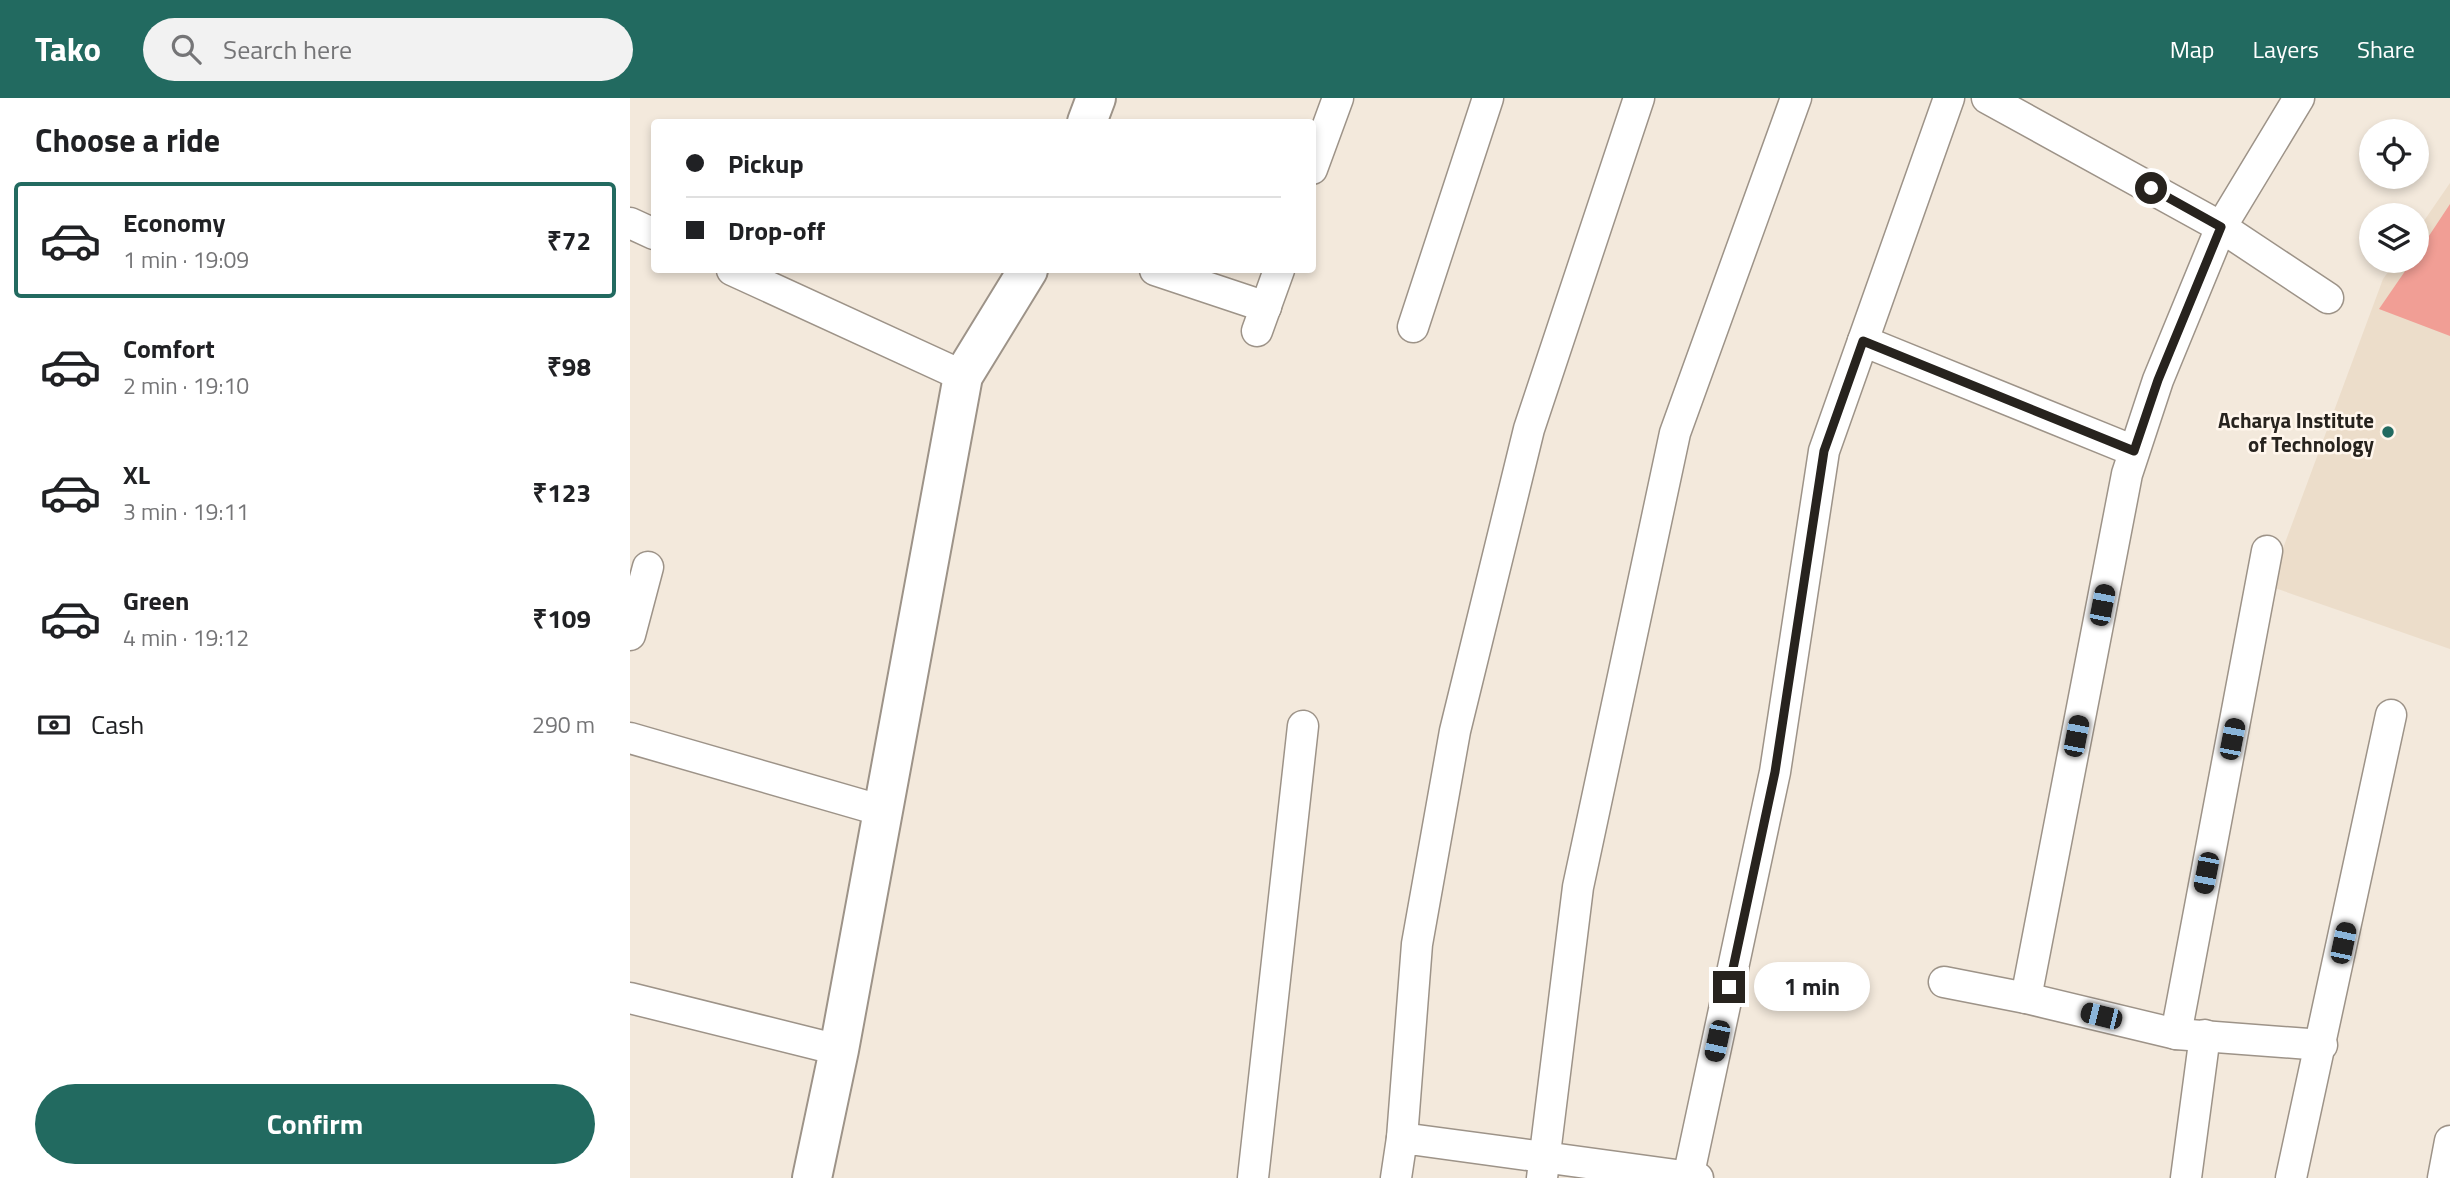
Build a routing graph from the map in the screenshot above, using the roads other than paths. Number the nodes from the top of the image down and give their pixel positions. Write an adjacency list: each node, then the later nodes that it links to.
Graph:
1 (1096, 98): 9 (street)
2 (1338, 98): 10 (street)
3 (1485, 98): 19 (street)
4 (1639, 98): 36 (street)
5 (1796, 98): 38 (street)
6 (1949, 98): 20 (street)
7 (1987, 98): 12 (street)
8 (2299, 98): 12 (street)
9 (1088, 119)
10 (1316, 157)
11 (630, 223): 13 (street)
12 (2221, 227): 18 (street); 22 (street)
13 (651, 233)
14 (739, 273): 21 (street)
15 (1026, 273): 21 (street)
16 (1161, 273): 17 (street)
17 (1278, 273)
18 (2328, 298)
19 (1413, 327)
20 (1863, 341): 22 (street); 39 (street)
21 (963, 376): 29 (street)
22 (2134, 451): 32 (street)
23 (2267, 551): 33 (street)
24 (648, 567): 25 (street)
25 (630, 635)
26 (2391, 715): 34 (street)
27 (1303, 726): 41 (street)
28 (630, 738): 29 (street)
29 (883, 811): 35 (street)
30 (1944, 982): 32 (street)
31 (630, 998): 35 (street)
32 (2026, 998): 33 (street)
33 (2190, 1034): 34 (street); 43 (street)
34 (2322, 1045): 44 (street)
35 (839, 1050): 40 (street)
36 (1402, 1138): 38 (street); 42 (street)
37 (2450, 1141): 45 (street)
38 (1543, 1167): 39 (street)
39 (1692, 1177)
40 (812, 1178)
41 (1253, 1178)
42 (1396, 1178)
43 (2186, 1178)
44 (2291, 1178)
45 (2443, 1178)

